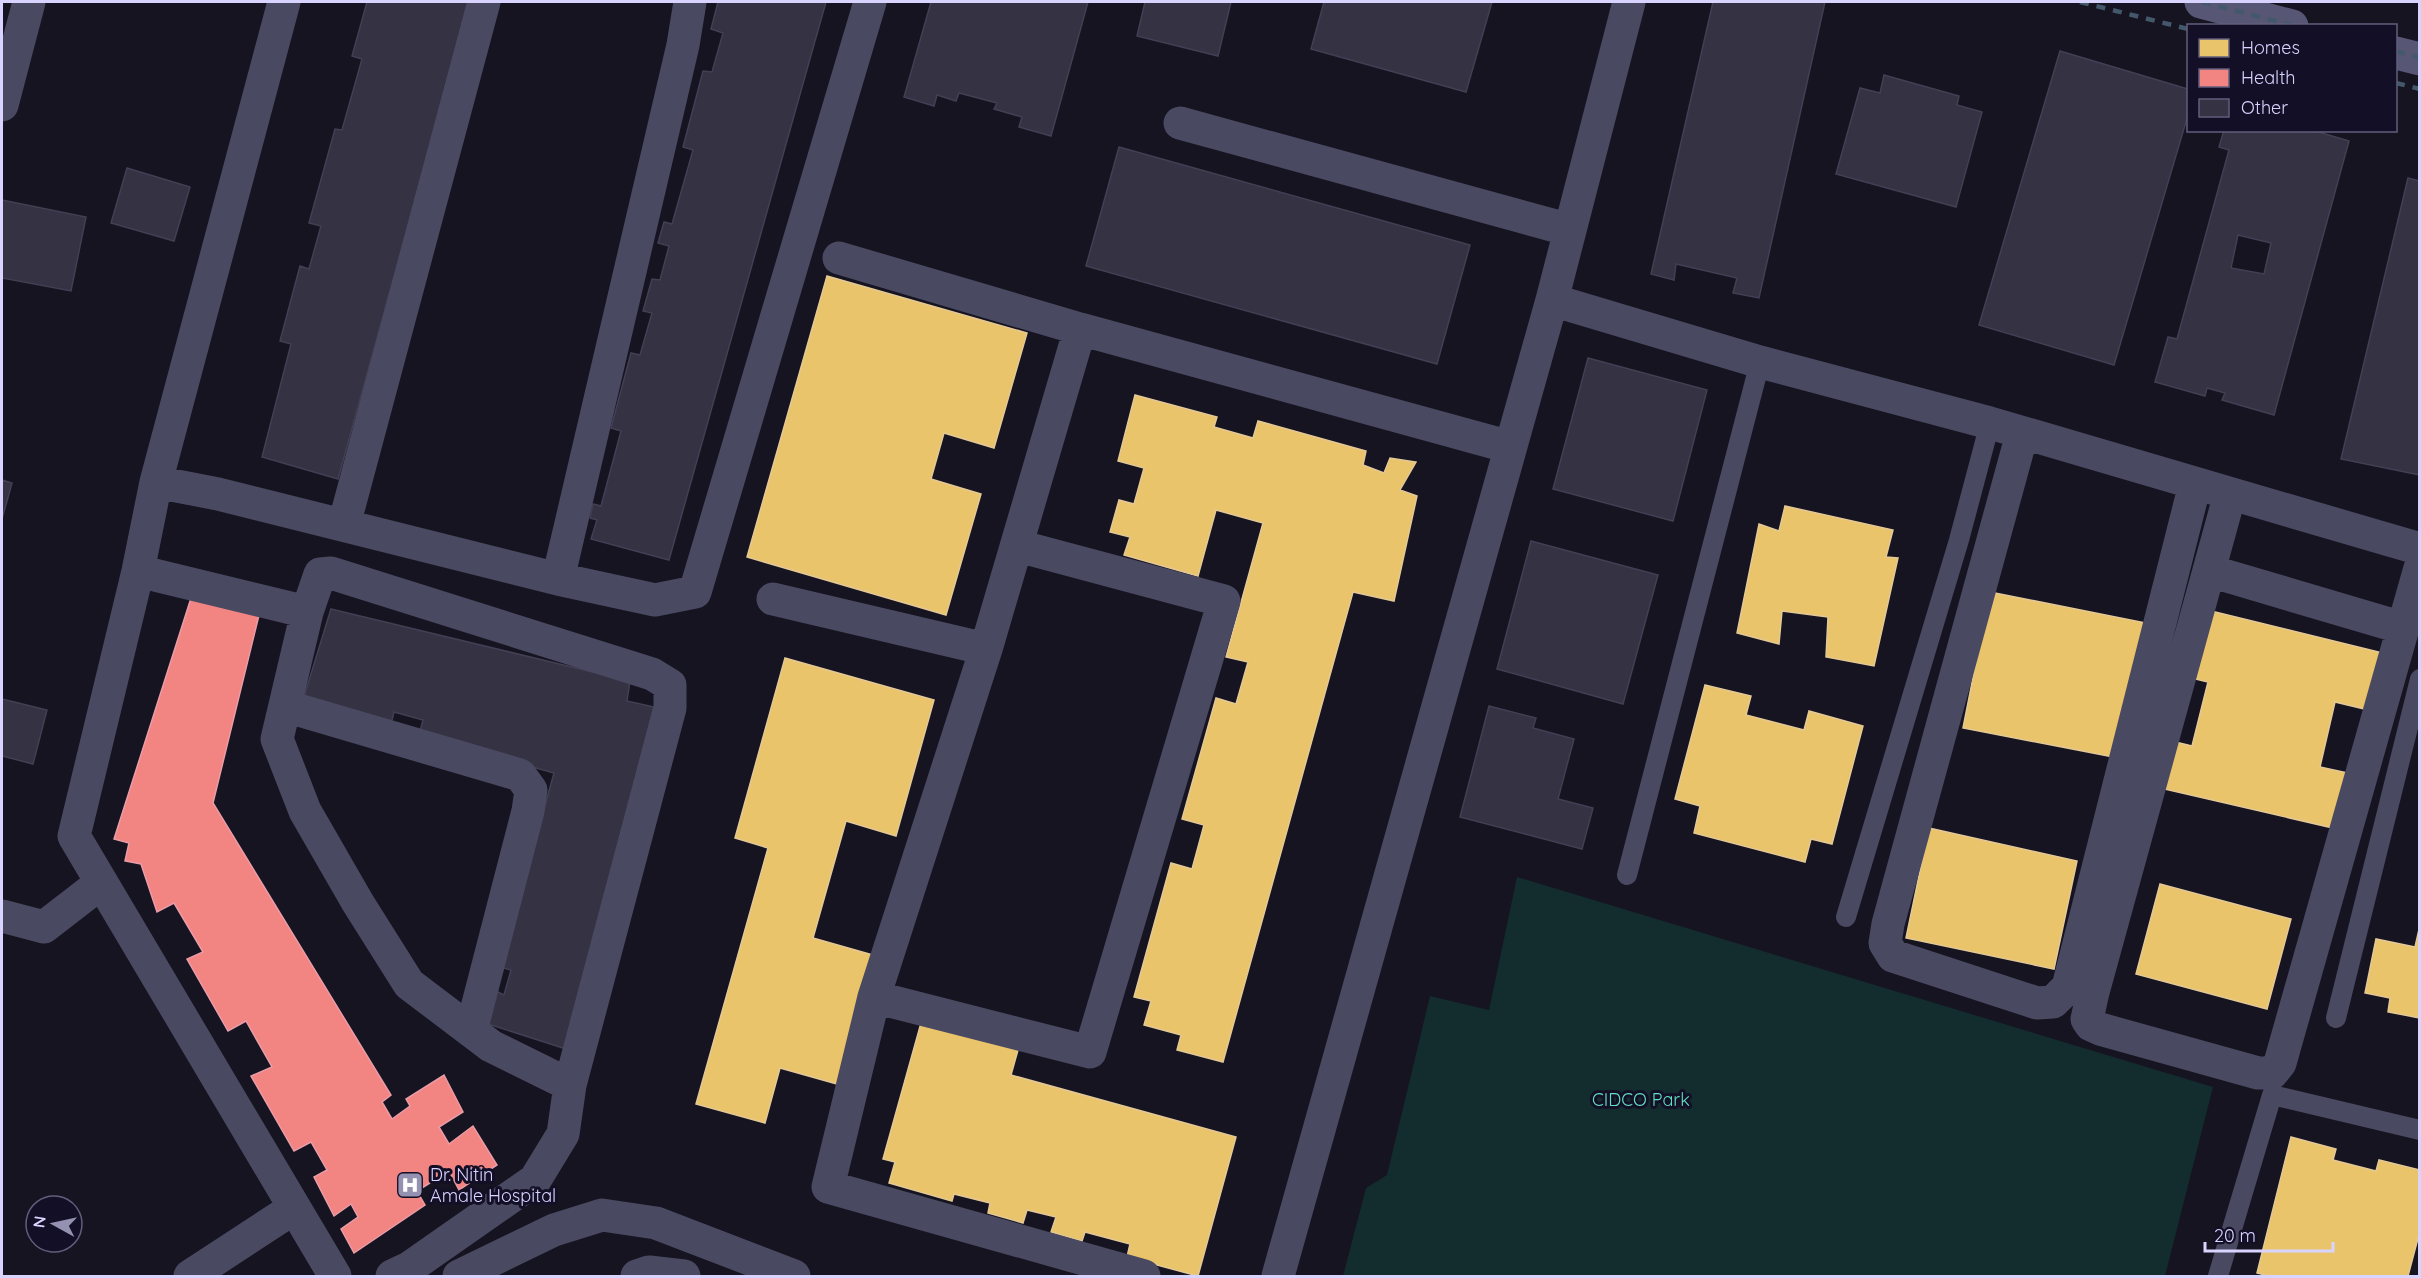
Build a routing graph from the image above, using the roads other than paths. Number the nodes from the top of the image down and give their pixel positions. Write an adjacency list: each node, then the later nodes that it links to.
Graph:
1 (29, 2): 11 (street)
2 (284, 2): 21 (street)
3 (484, 2): 24 (street)
4 (690, 2): 30 (street)
5 (870, 2): 30 (street)
6 (1629, 2): 13 (street)
7 (2202, 2): 8 (main road)
8 (2284, 24)
9 (2397, 53): 10 (main road)
10 (2420, 59)
11 (2, 105)
12 (1180, 123): 13 (street)
13 (1570, 230): 15 (street)
14 (839, 258): 16 (street)
15 (1552, 300): 17 (street); 20 (street)
16 (1080, 328): 20 (street); 25 (street)
17 (1760, 362): 18 (street); 37 (lane)
18 (1990, 423): 19 (street); 40 (lane)
19 (2022, 434): 22 (street); 22 (street)
20 (1510, 447): 55 (street)
21 (156, 482): 24 (street); 28 (street)
22 (2195, 484): 23 (street)
23 (2230, 494): 26 (street); 29 (street)
24 (344, 525): 30 (street)
25 (1018, 546): 34 (street); 41 (street)
26 (2420, 549)
27 (2420, 568): 33 (street)
28 (138, 571): 32 (street); 38 (street)
29 (2210, 572): 33 (street); 33 (street)
30 (558, 579)
31 (773, 599): 34 (street)
32 (307, 612): 36 (street); 44 (street)
33 (2403, 628)
34 (986, 649): 41 (street)
35 (2420, 679): 42 (lane)
36 (285, 706): 43 (street); 43 (street)
37 (1627, 875)
38 (101, 883): 39 (street); 46 (street)
39 (2, 916)
40 (1846, 917)
41 (874, 997): 54 (street)
42 (2336, 1018)
43 (471, 1031): 44 (street)
44 (570, 1085): 49 (street)
45 (2420, 1130): 56 (lane)
46 (294, 1208): 47 (street); 48 (street)
47 (190, 1276)
48 (335, 1276)
49 (392, 1276)
50 (459, 1276): 53 (street)
51 (637, 1276): 52 (street)
52 (684, 1276)
53 (794, 1276)
54 (1144, 1276)
55 (1278, 1276)
56 (2218, 1276)

